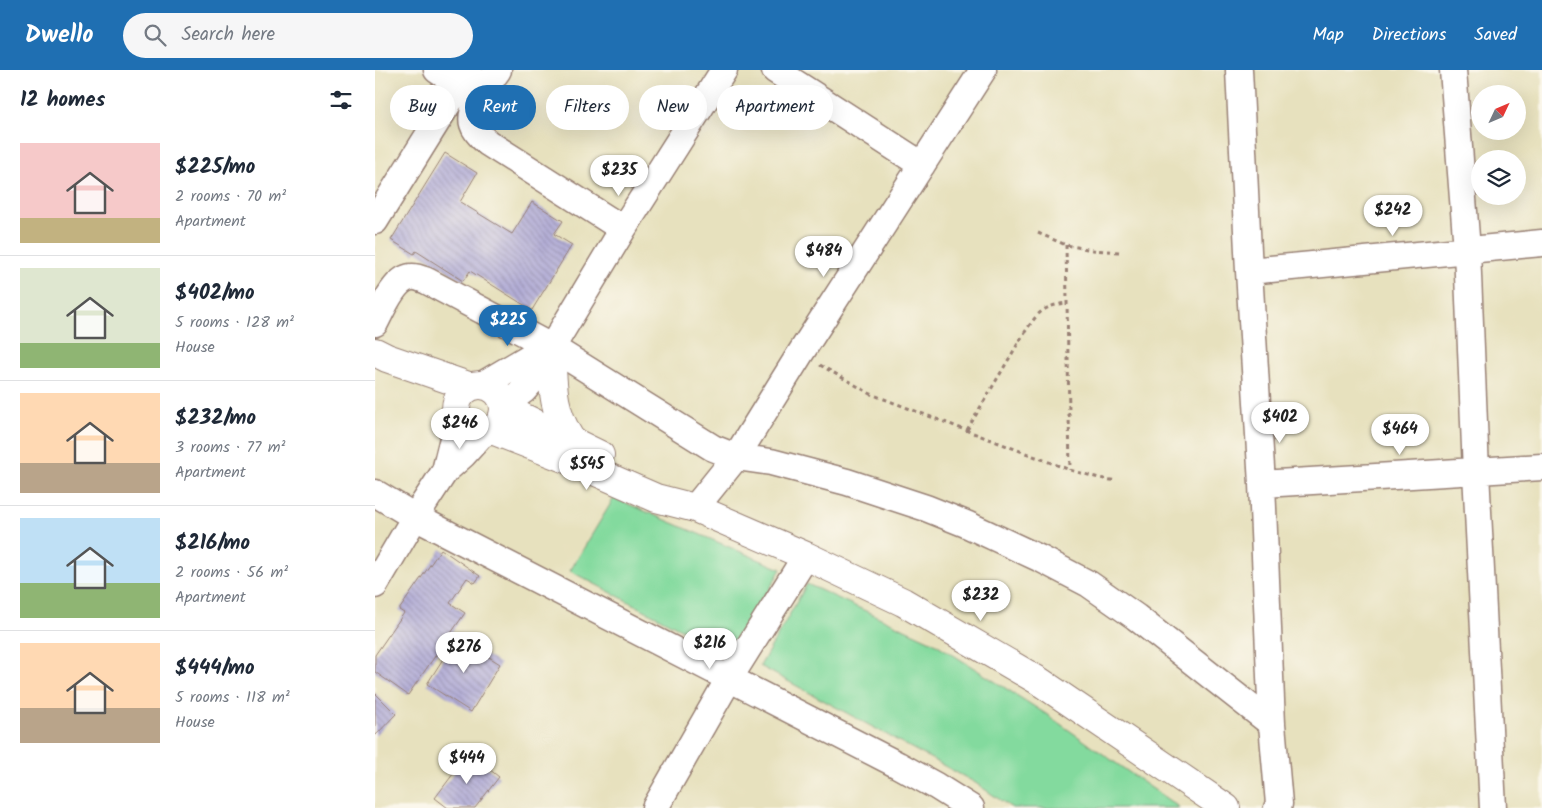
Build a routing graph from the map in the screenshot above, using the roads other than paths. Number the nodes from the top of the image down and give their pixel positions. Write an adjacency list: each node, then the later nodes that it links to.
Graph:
1 (437, 70): 8 (street)
2 (497, 70): 11 (street)
3 (724, 70): 11 (street)
4 (775, 70): 9 (street)
5 (983, 70): 9 (street)
6 (1239, 70): 14 (street)
7 (1453, 70): 13 (street)
8 (464, 78): 10 (street)
9 (922, 165): 22 (street)
10 (375, 221)
11 (623, 229): 16 (street)
12 (1542, 244): 13 (street)
13 (1467, 250): 14 (street); 25 (street)
14 (1249, 271): 26 (street)
15 (375, 323): 16 (street)
16 (551, 347): 18 (street); 20 (street); 21 (main road); 22 (street)
17 (381, 355): 18 (main road); 19 (main road)
18 (477, 386): 19 (main road); 20 (main road)
19 (457, 415): 20 (main road); 24 (street)
20 (496, 419): 21 (main road); 24 (street); 28 (main road)
21 (571, 440): 28 (main road)
22 (736, 457): 28 (street); 33 (street)
23 (1542, 467): 25 (street)
24 (445, 471): 29 (street)
25 (1476, 472): 26 (street); 38 (street)
26 (1262, 484): 33 (street)
27 (375, 493): 29 (street)
28 (695, 508): 30 (main road)
29 (415, 517): 31 (street); 32 (street)
30 (806, 556): 32 (street); 36 (main road)
31 (375, 585)
32 (730, 677): 34 (street); 35 (street)
33 (1272, 724): 37 (street)
34 (655, 808)
35 (971, 808)
36 (1226, 808)
37 (1277, 808)
38 (1493, 808)

